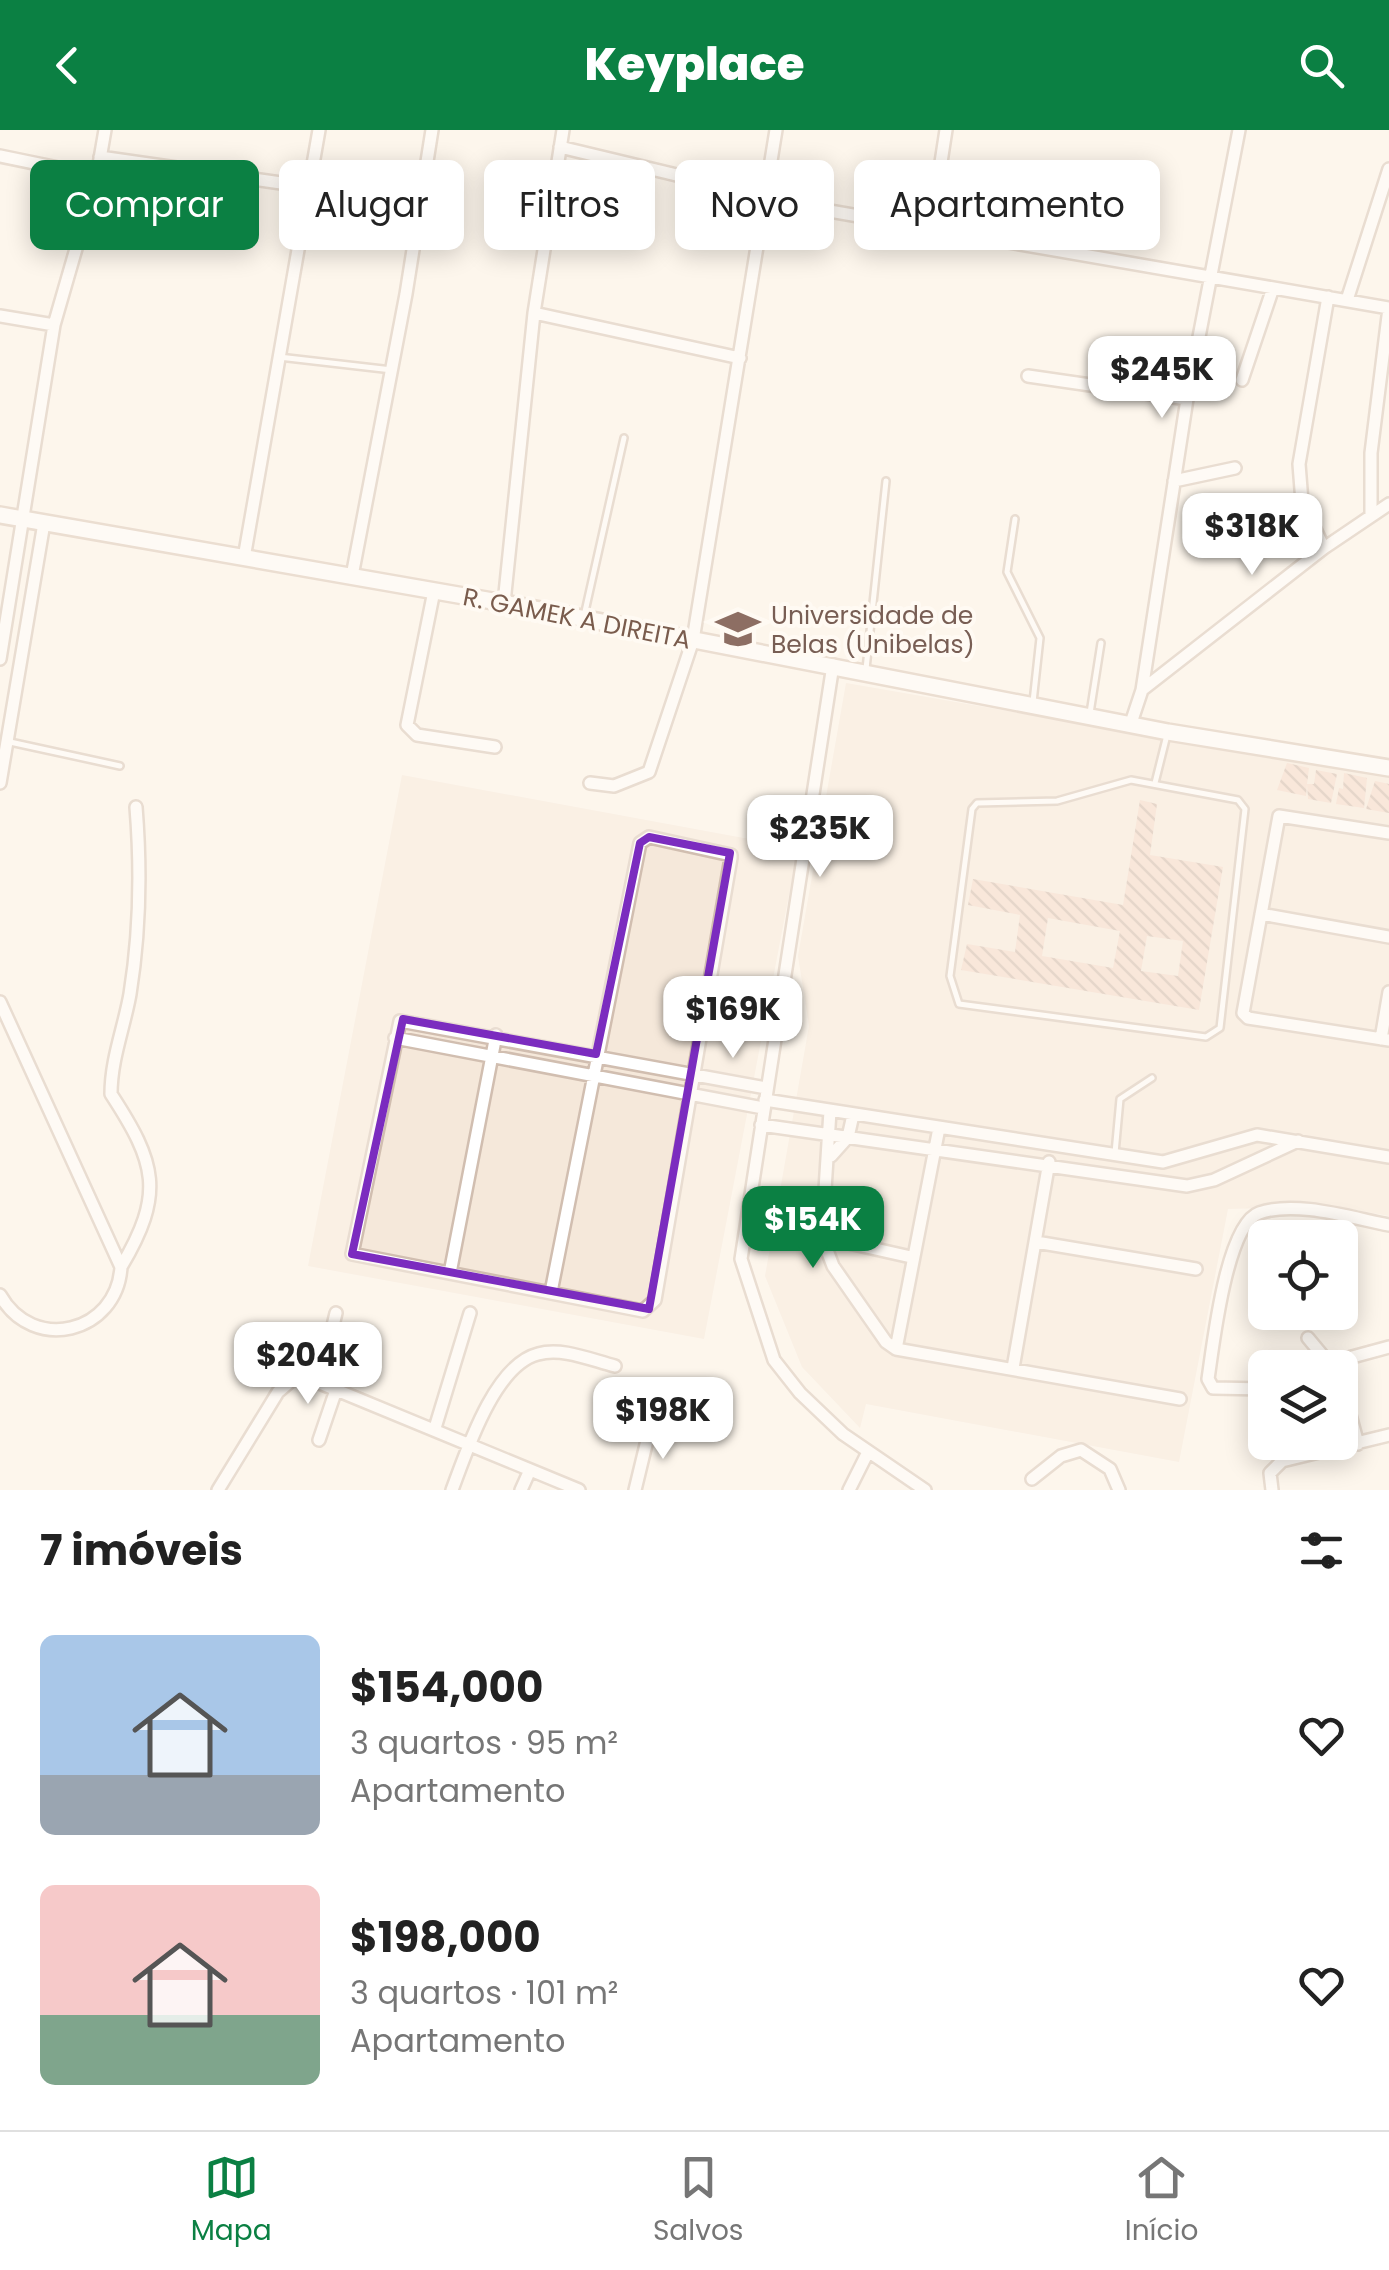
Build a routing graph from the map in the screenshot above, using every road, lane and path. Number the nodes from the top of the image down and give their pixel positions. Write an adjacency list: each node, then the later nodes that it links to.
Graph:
1 (105, 130): 10 (street)
2 (320, 130): 12 (street)
3 (432, 130): 33 (street)
4 (563, 130): 8 (street)
5 (776, 130): 13 (street)
6 (946, 130): 14 (street)
7 (1238, 130): 23 (street)
8 (560, 147): 17 (street); 28 (street)
9 (0, 156): 15 (street)
10 (100, 157): 11 (street); 18 (street)
11 (100, 160)
12 (314, 160)
13 (772, 160)
14 (941, 160)
15 (30, 162)
16 (1389, 169): 26 (street)
17 (675, 175)
18 (279, 184)
19 (76, 250): 30 (street)
20 (297, 250): 31 (street)
21 (757, 250): 32 (street)
22 (1059, 250): 23 (street)
23 (1210, 276): 24 (street); 36 (street)
24 (1273, 288): 25 (street); 35 (street)
25 (1328, 297): 26 (street); 47 (street)
26 (1348, 300): 27 (street)
27 (1389, 308): 43 (street)
28 (534, 313): 32 (street); 51 (street)
29 (0, 316): 30 (street)
30 (54, 325): 44 (street)
31 (276, 356): 33 (lane); 48 (street)
32 (740, 358): 53 (street)
33 (392, 370): 49 (street)
34 (1028, 376): 36 (street)
35 (1242, 380)
36 (1186, 399): 40 (street)
37 (624, 438): 52 (lane)
38 (1235, 468): 40 (street)
39 (886, 481): 57 (lane)
40 (1174, 482): 58 (street)
41 (1389, 504): 43 (street)
42 (0, 515): 44 (main road, R. GAMEK A DIREITA)
43 (1371, 515): 47 (street)
44 (23, 519): 46 (main road, R. GAMEK A DIREITA); 55 (street)
45 (1015, 520): 59 (lane)
46 (44, 523): 48 (main road, R. GAMEK A DIREITA); 63 (street)
47 (1324, 548): 58 (street)
48 (244, 558): 49 (main road, R. GAMEK A DIREITA)
49 (352, 576): 50 (main road, R. GAMEK A DIREITA)
50 (434, 591): 51 (main road, R. GAMEK A DIREITA); 64 (street)
51 (504, 603): 52 (main road, R. GAMEK A DIREITA)
52 (584, 618): 53 (main road, R. GAMEK A DIREITA)
53 (693, 640): 56 (main road, R. GAMEK A DIREITA); 68 (street)
54 (1100, 643): 60 (lane)
55 (0, 659)
56 (833, 665): 57 (main road, R. GAMEK A DIREITA); 85 (street)
57 (866, 672): 59 (main road, R. GAMEK A DIREITA)
58 (1142, 690): 61 (street)
59 (1032, 706): 60 (main road, R. GAMEK A DIREITA)
60 (1089, 716): 61 (main road, R. GAMEK A DIREITA)
61 (1131, 723): 62 (main road, R. GAMEK A DIREITA)
62 (1168, 732): 66 (main road, R. GAMEK A DIREITA); 69 (lane)
63 (7, 741): 65 (lane); 67 (street)
64 (494, 747)
65 (120, 766)
66 (1389, 768)
67 (0, 783)
68 (590, 783)
69 (1155, 784): 69 (lane)
70 (136, 806): 103 (street)
71 (1389, 833): 72 (street)
72 (1262, 914): 73 (street); 78 (street)
73 (1389, 937)
74 (1389, 992): 78 (street)
75 (0, 1002): 103 (street)
76 (496, 1036): 77 (street); 79 (street); 80 (street)
77 (396, 1038): 80 (street); 105 (street)
78 (1385, 1040)
79 (596, 1054): 81 (street); 81 (street); 82 (street)
80 (492, 1057): 82 (street); 105 (street)
81 (693, 1074): 84 (street); 85 (street)
82 (592, 1076): 84 (street); 106 (street)
83 (1152, 1078): 96 (lane)
84 (690, 1095): 85 (street); 106 (street)
85 (765, 1099): 86 (street); 88 (street)
86 (830, 1111): 87 (street); 90 (street)
87 (853, 1115): 89 (street); 91 (street)
88 (761, 1125): 90 (street); 127 (street)
89 (939, 1128): 93 (street); 94 (street)
90 (826, 1134): 91 (street); 95 (street)
91 (848, 1138): 93 (street); 95 (street)
92 (1298, 1141): 96 (street); 97 (street); 98 (street)
93 (937, 1148): 98 (street); 102 (street)
94 (1052, 1148): 96 (street); 98 (street)
95 (830, 1156): 100 (street)
96 (1115, 1156)
97 (1389, 1157)
98 (1048, 1166): 101 (street)
99 (1389, 1225): 119 (street)
100 (822, 1237): 102 (street); 112 (street)
101 (1036, 1242): 104 (street); 116 (street)
102 (911, 1256): 112 (street)
103 (120, 1267): 107 (street)
104 (1196, 1268)
105 (450, 1273): 106 (street)
106 (551, 1292)
107 (0, 1295)
108 (336, 1312): 117 (street)
109 (470, 1313): 122 (street)
110 (1308, 1338): 113 (street)
111 (1389, 1347): 114 (street)
112 (896, 1349): 116 (street)
113 (1319, 1350)
114 (1358, 1357)
115 (615, 1366): 125 (street)
116 (1013, 1368): 120 (street)
117 (320, 1380): 118 (street); 131 (street)
118 (337, 1387): 122 (street); 124 (street)
119 (1248, 1389)
120 (1180, 1400)
121 (650, 1424): 135 (street)
122 (435, 1428): 125 (street)
123 (1389, 1435): 126 (street)
124 (319, 1440)
125 (470, 1444): 129 (street); 132 (street)
126 (1358, 1444)
127 (868, 1452): 136 (street); 137 (street)
128 (1290, 1460): 139 (street)
129 (530, 1470): 133 (street); 134 (street)
130 (1032, 1479): 138 (street)
131 (218, 1490)
132 (452, 1490)
133 (521, 1490)
134 (580, 1490)
135 (636, 1490)
136 (849, 1490)
137 (925, 1490)
138 (1119, 1490)
139 (1272, 1490)

